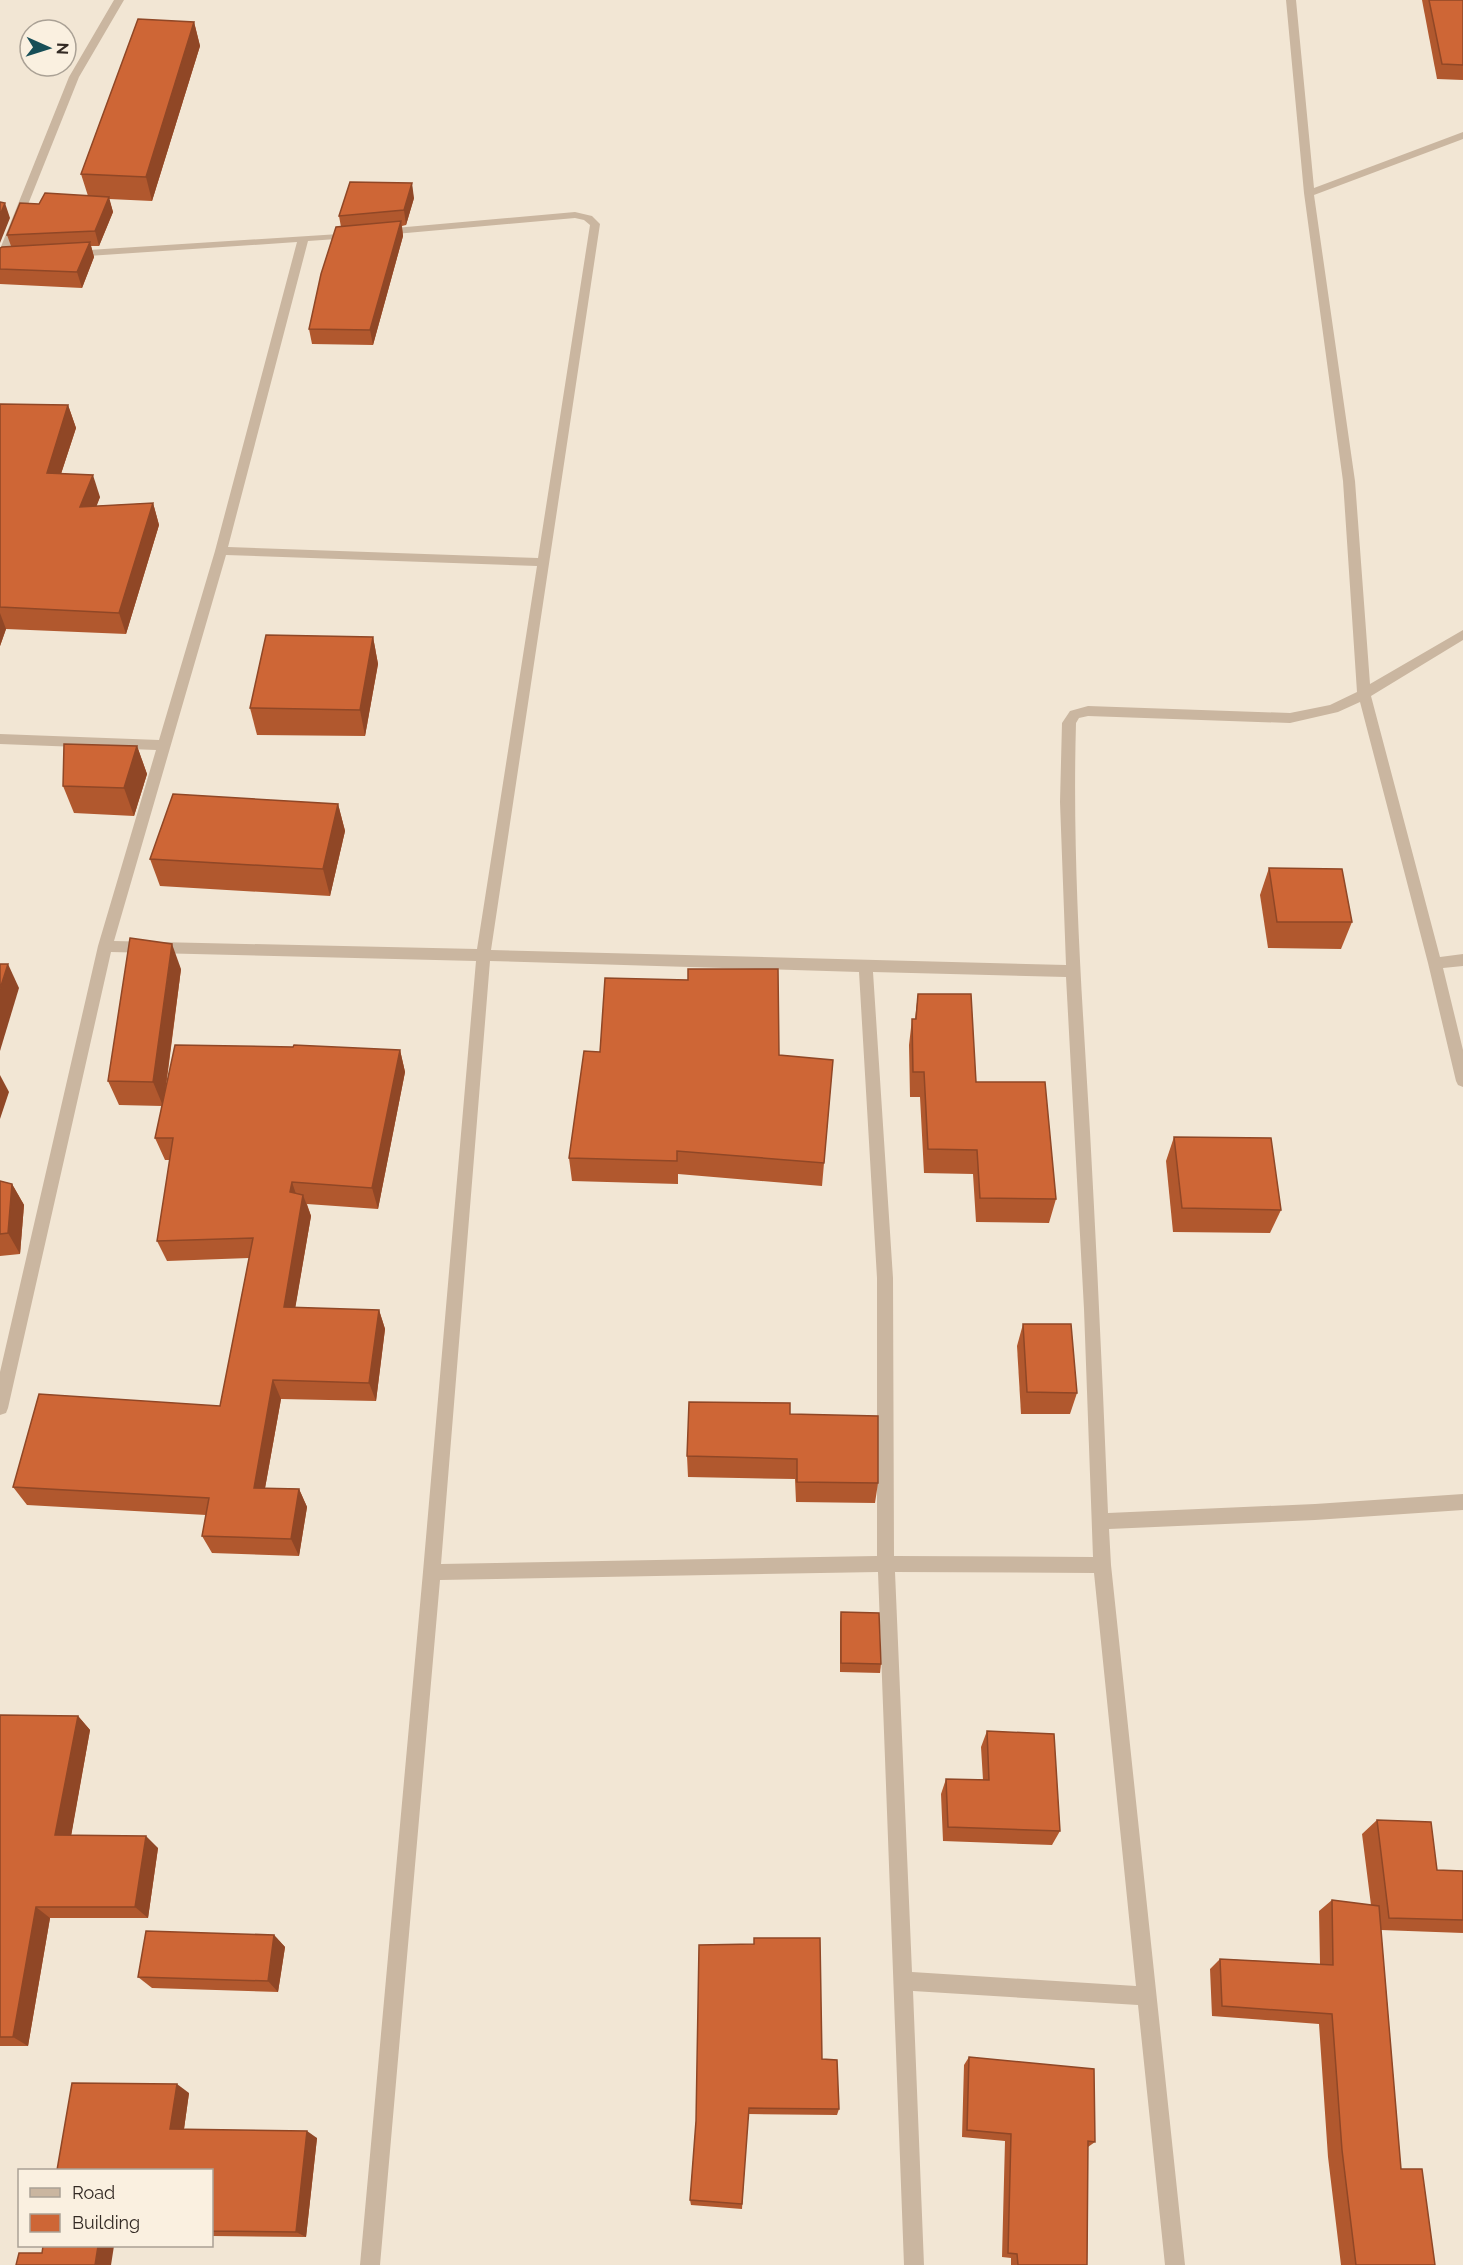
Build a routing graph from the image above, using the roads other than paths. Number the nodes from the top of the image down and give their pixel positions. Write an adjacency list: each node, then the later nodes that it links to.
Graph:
1 (119, 0): 7 (street)
2 (1291, 0): 4 (street)
3 (1463, 135): 4 (street)
4 (1309, 193): 11 (street)
5 (303, 240): 6 (street); 8 (street); 9 (street)
6 (59, 255)
7 (5, 259)
8 (221, 551): 9 (street); 13 (street)
9 (543, 562): 15 (street)
10 (1463, 634): 11 (street)
11 (1364, 694): 17 (street); 19 (street)
12 (0, 739): 13 (street)
13 (163, 745): 14 (street)
14 (105, 946): 15 (street); 21 (street)
15 (483, 956): 18 (street); 26 (street)
16 (1463, 960): 17 (street)
17 (1435, 963): 20 (street)
18 (866, 968): 19 (street); 24 (street)
19 (1073, 971): 23 (street)
20 (1463, 1082)
21 (0, 1408)
22 (1463, 1502): 23 (street)
23 (1101, 1521): 25 (street)
24 (886, 1564): 25 (street); 26 (street); 27 (street)
25 (1102, 1565): 28 (street)
26 (432, 1572): 29 (street)
27 (903, 1981): 28 (street); 30 (street)
28 (1148, 1996): 31 (street)
29 (370, 2265)
30 (914, 2265)
31 (1175, 2265)

